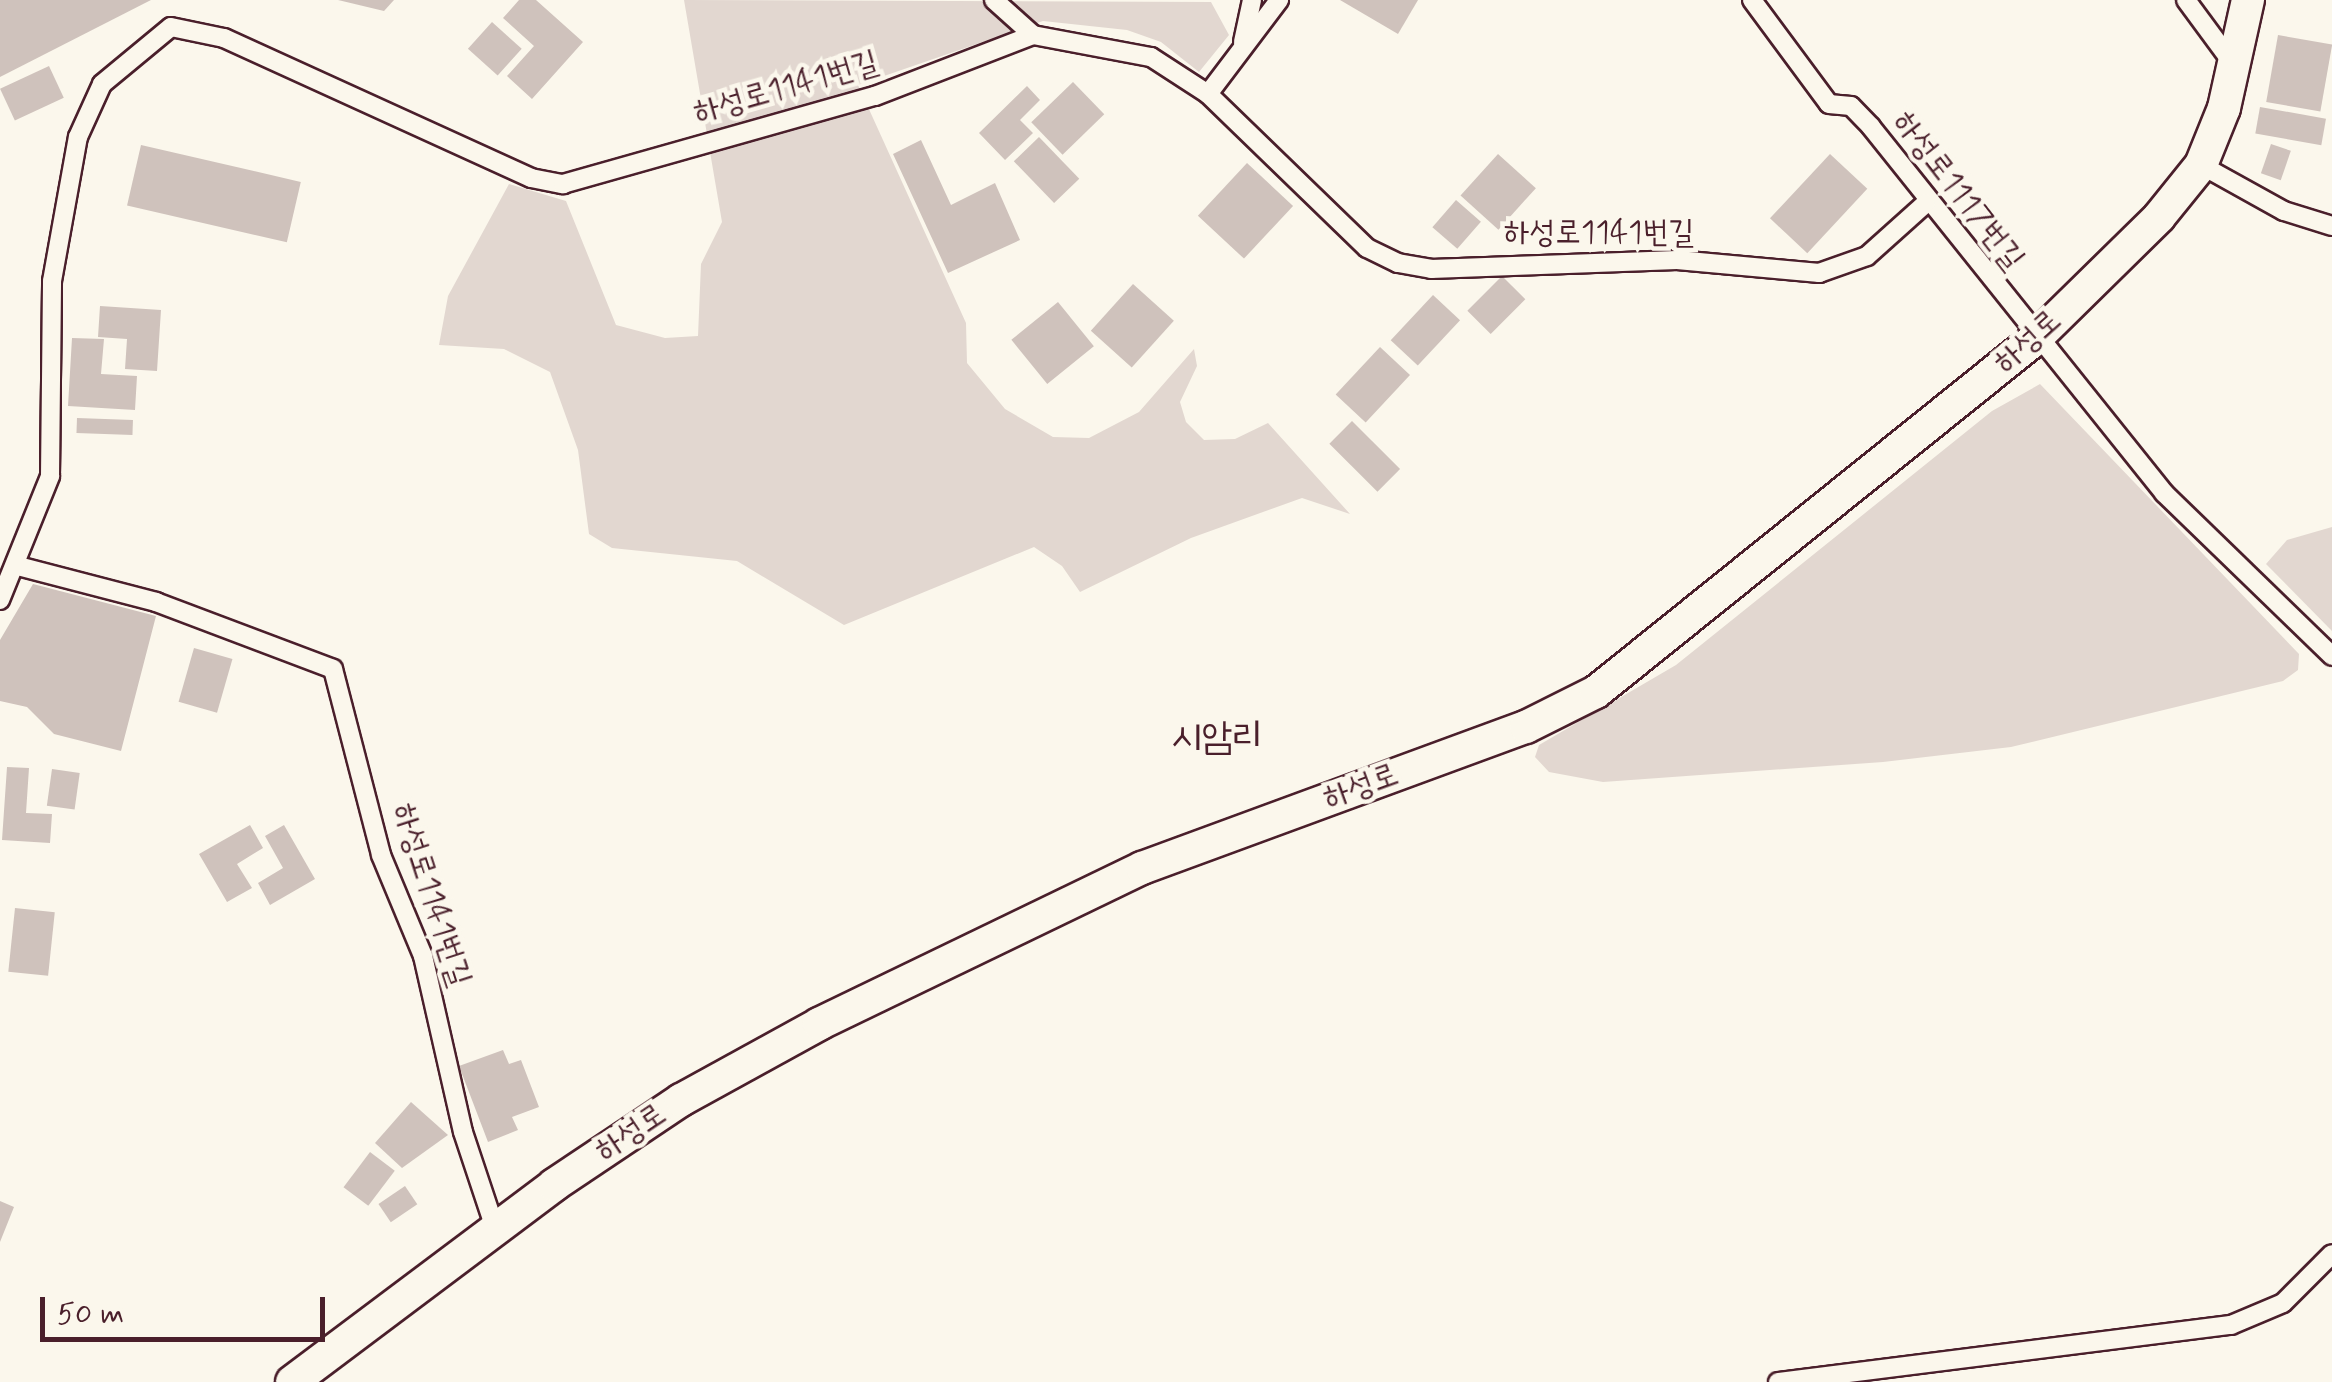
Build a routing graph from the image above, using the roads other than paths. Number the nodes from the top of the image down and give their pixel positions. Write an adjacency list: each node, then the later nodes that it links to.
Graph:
1 (994, 0): 7 (lane)
2 (1252, 0): 8 (lane)
3 (1279, 0): 8 (lane)
4 (1752, 0): 12 (lane, 하성로1117번길)
5 (2186, 0): 9 (lane)
6 (2248, 0): 9 (street, 하성로)
7 (1033, 35): 10 (lane, 하성로1141번길); 15 (lane, 하성로1141번길)
8 (1242, 48): 10 (lane)
9 (2234, 65): 11 (street, 하성로)
10 (1208, 94): 12 (lane, 하성로1141번길)
11 (2200, 165): 13 (lane); 14 (street, 하성로)
12 (1926, 203): 14 (lane, 하성로1117번길)
13 (2332, 226)
14 (2035, 339): 17 (lane, 하성로1117번길); 18 (street, 하성로)
15 (18, 566): 16 (lane, 하성로1141번길); 18 (lane, 하성로1141번길)
16 (0, 600)
17 (2332, 656)
18 (495, 1228): 20 (street, 하성로)
19 (2332, 1254): 21 (lane)
20 (292, 1382)
21 (1778, 1382)

